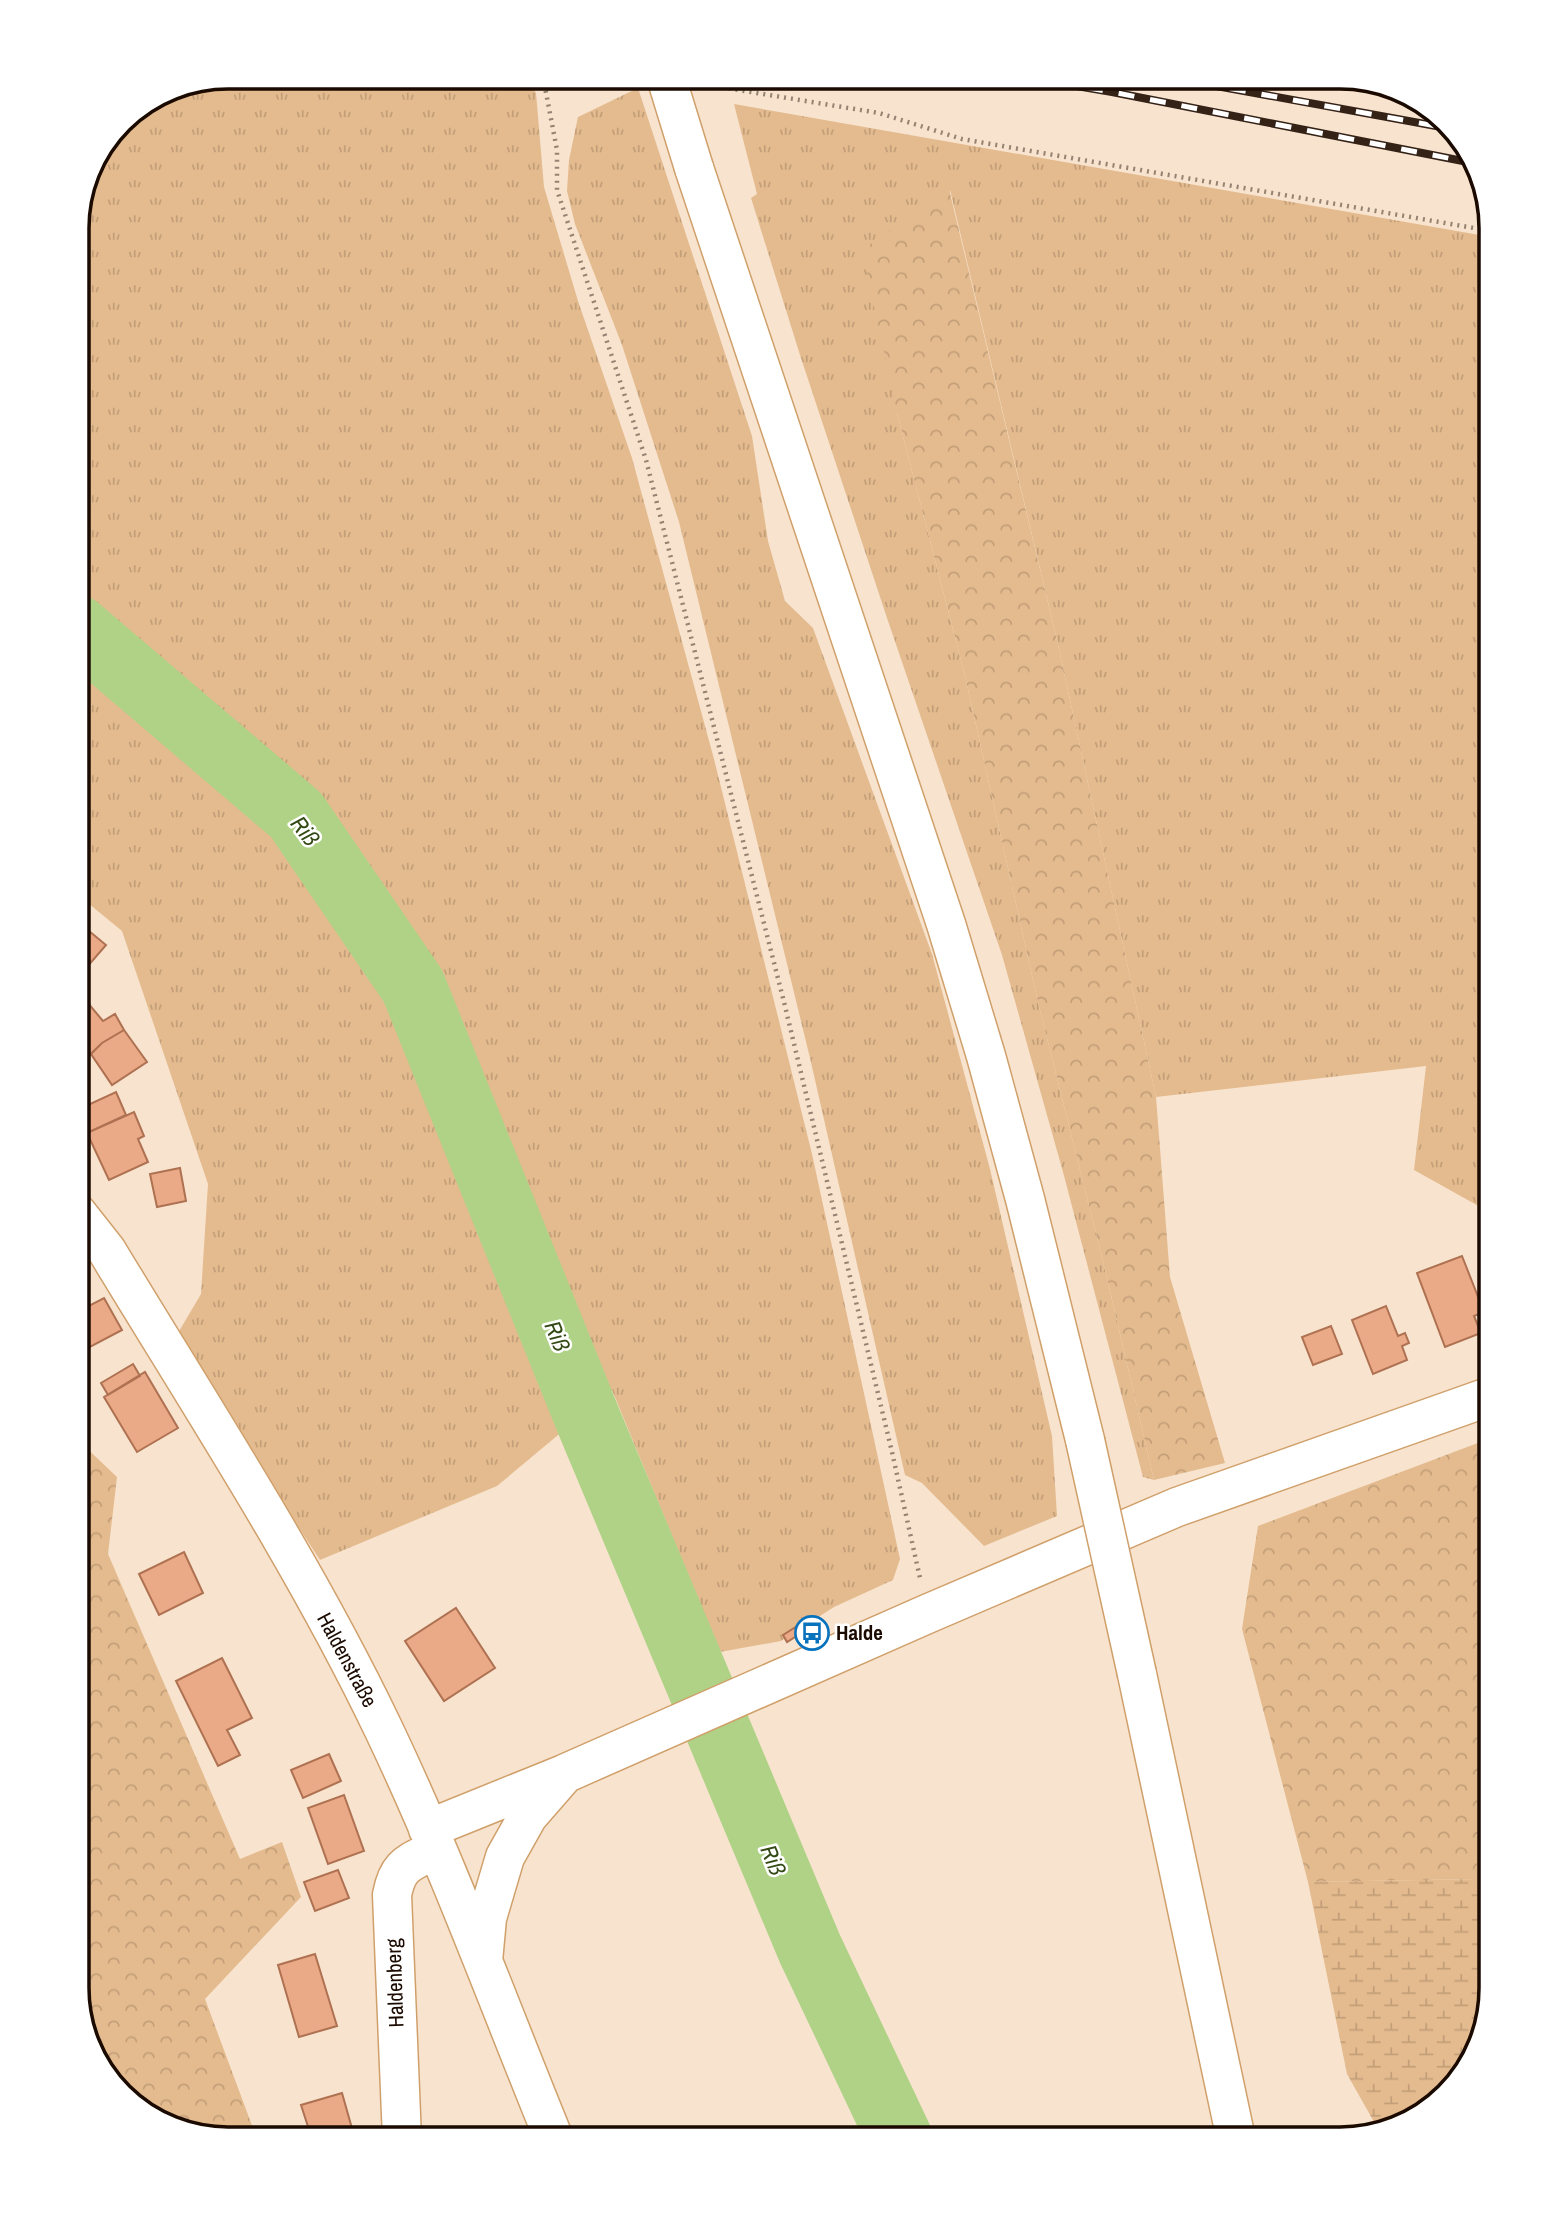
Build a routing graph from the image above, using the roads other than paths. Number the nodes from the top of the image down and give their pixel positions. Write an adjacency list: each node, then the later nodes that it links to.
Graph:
1 (670, 90): 9 (main road, bridge)
2 (89, 1229): 5 (main road, Haldenstraße)
3 (1479, 1400): 4 (main road, Haldenberg)
4 (564, 1774): 5 (main road, Haldenberg); 6 (main road)
5 (432, 1839): 6 (main road, Haldenstraße); 7 (main road, Haldenberg)
6 (483, 1963): 8 (main road, Haldenstraße)
7 (401, 2126)
8 (549, 2126)
9 (1233, 2127)

